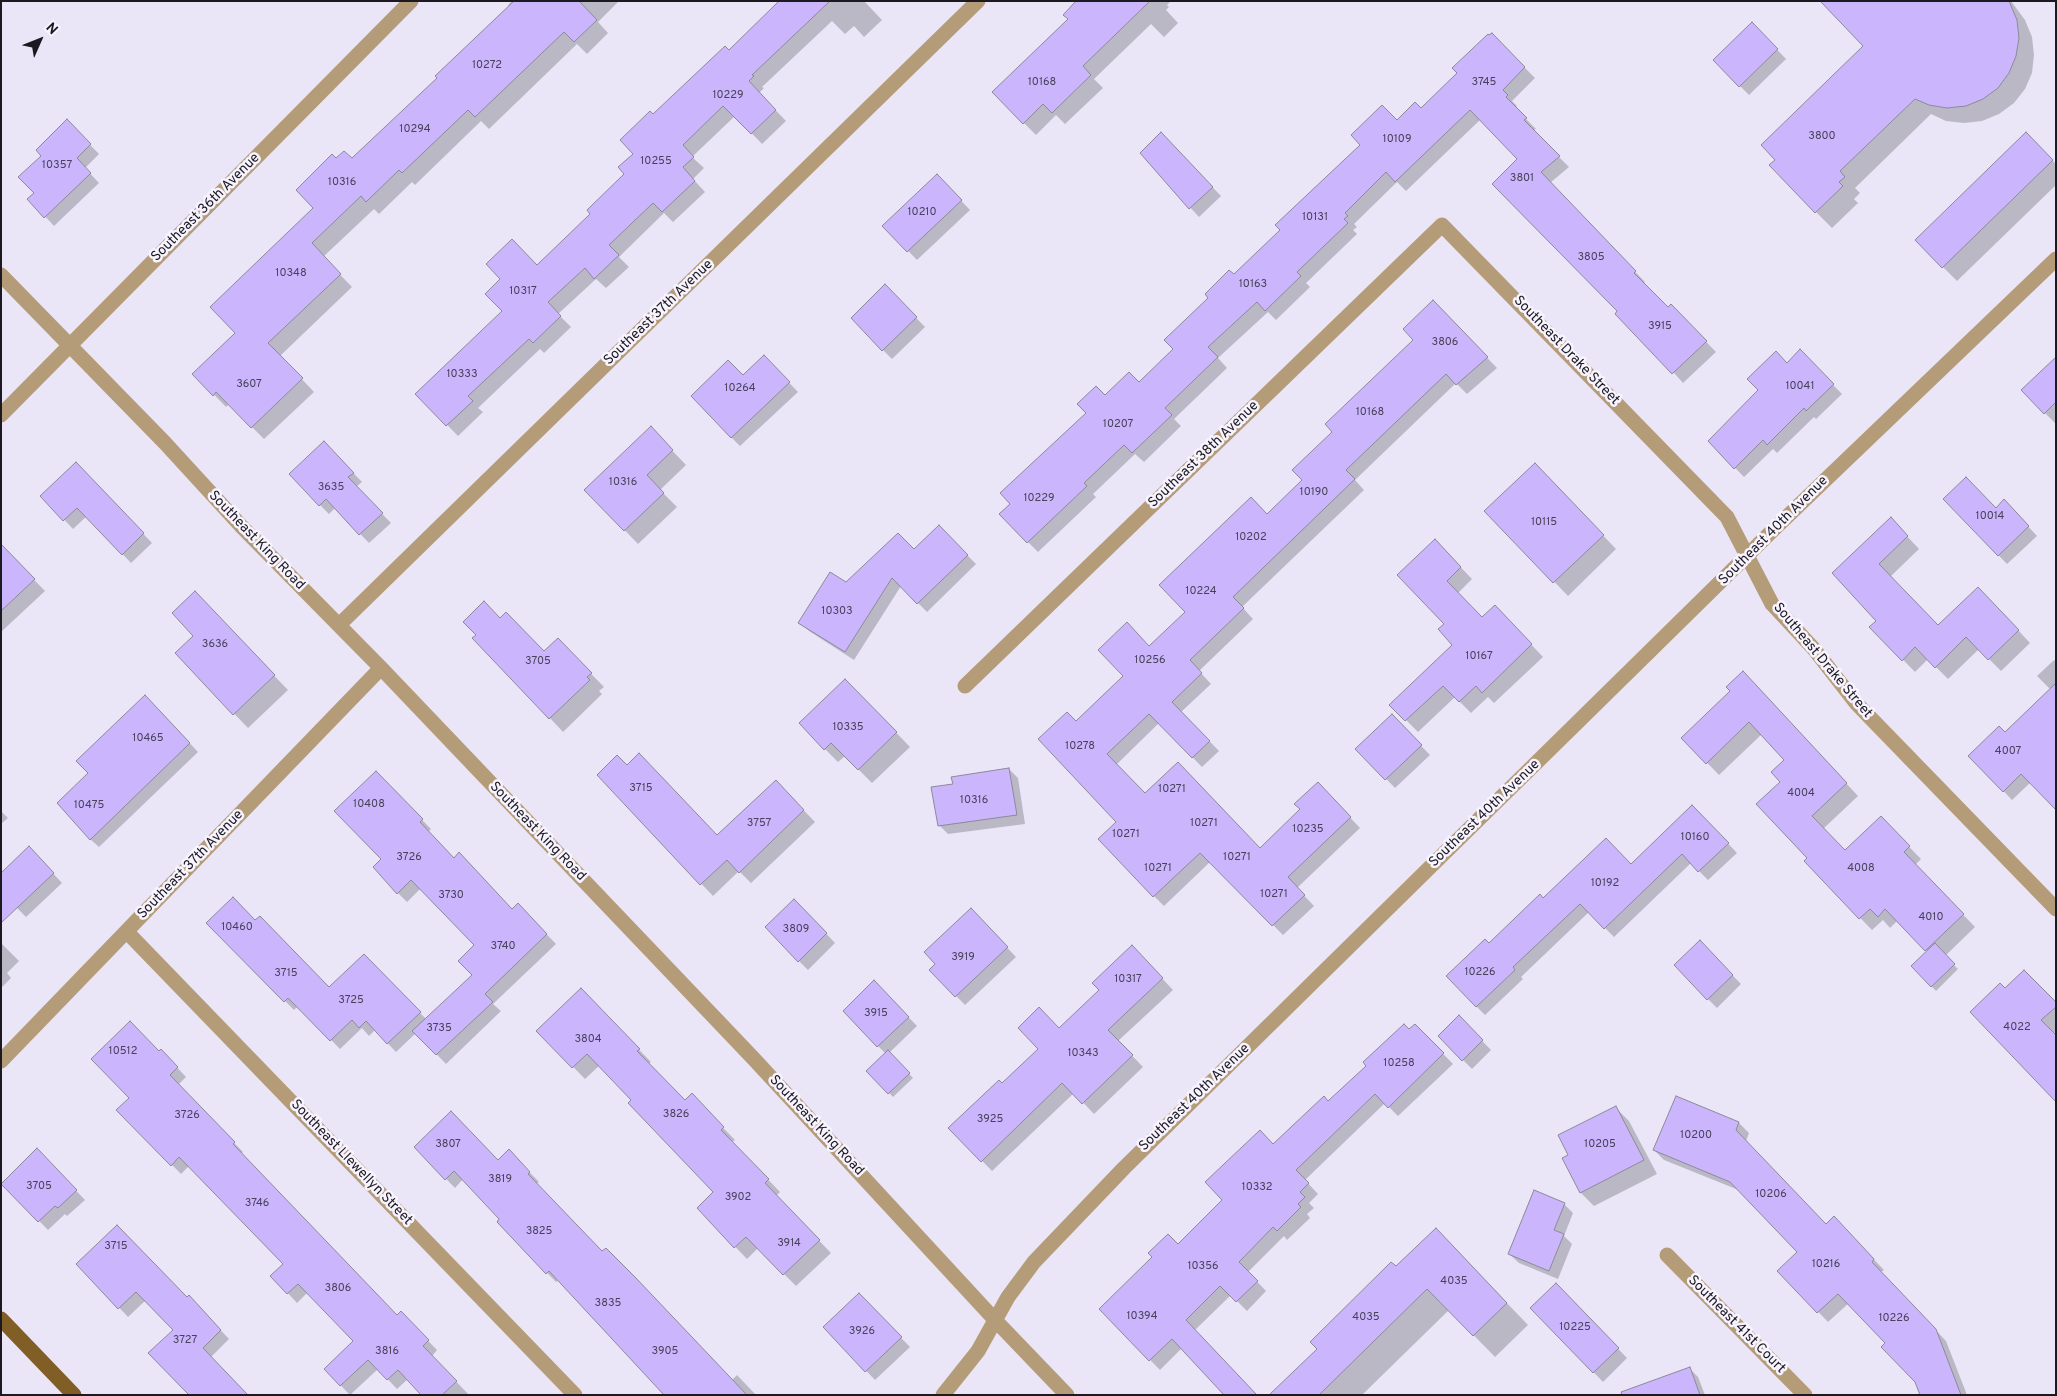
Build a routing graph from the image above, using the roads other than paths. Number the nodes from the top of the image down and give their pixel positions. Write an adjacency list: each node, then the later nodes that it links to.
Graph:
1 (411, 1): 6 (street, Southeast 36th Avenue)
2 (978, 1): 9 (street, Southeast 37th Avenue)
3 (1442, 225): 8 (street, Southeast Drake Street); 11 (street, Southeast 38th Avenue)
4 (2056, 259): 8 (street, Southeast 40th Avenue)
5 (1, 275): 6 (street, Southeast King Road)
6 (70, 346): 7 (street, Southeast 36th Avenue); 9 (street, Southeast King Road)
7 (1, 415)
8 (1747, 556): 12 (street, Southeast Drake Street); 17 (street, Southeast 40th Avenue)
9 (339, 625): 10 (street, Southeast King Road)
10 (380, 668): 13 (street, Southeast 37th Avenue); 17 (street, Southeast King Road)
11 (965, 686)
12 (2056, 909)
13 (127, 932): 14 (street, Southeast 37th Avenue); 19 (street, Southeast Llewellyn Street)
14 (1, 1062)
15 (1667, 1255): 22 (street, Southeast 41st Court)
16 (1, 1319): 18 (main road)
17 (996, 1321): 20 (street, Southeast 40th Avenue); 21 (street, Southeast King Road)
18 (74, 1395)
19 (575, 1395)
20 (943, 1395)
21 (1067, 1395)
22 (1805, 1395)

